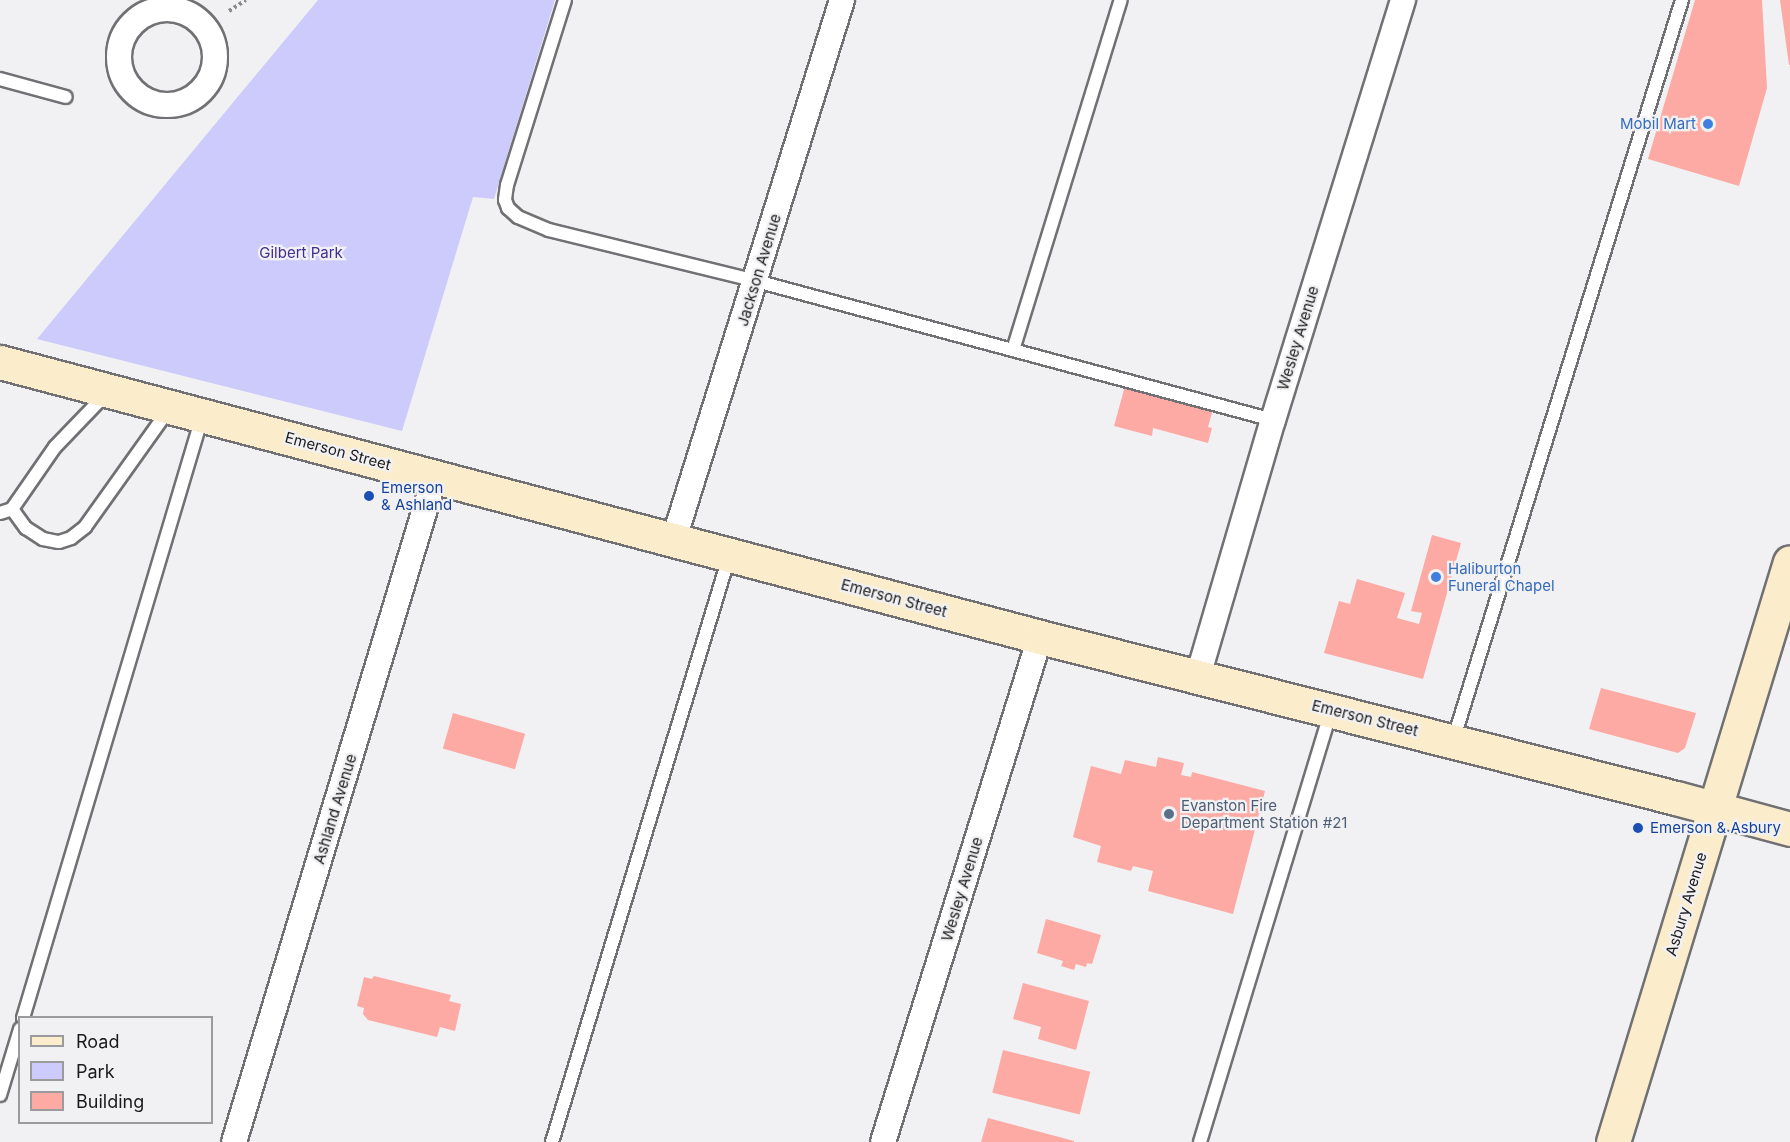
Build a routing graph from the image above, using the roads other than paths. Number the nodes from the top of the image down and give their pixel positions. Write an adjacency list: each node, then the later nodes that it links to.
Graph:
1 (565, 0): 9 (lane)
2 (842, 0): 9 (street, Jackson Avenue)
3 (1121, 0): 10 (lane)
4 (1402, 0): 15 (street, Wesley Avenue)
5 (1682, 0): 24 (lane)
6 (152, 5): 6 (street)
7 (0, 79): 8 (lane)
8 (66, 97)
9 (756, 281): 10 (lane); 18 (street, Jackson Avenue)
10 (1013, 351): 15 (lane)
11 (0, 362): 12 (main road, Emerson Street)
12 (108, 391): 13 (main road, Emerson Street); 17 (lane)
13 (170, 407): 14 (main road, Emerson Street); 17 (lane)
14 (203, 415): 16 (main road, Emerson Street); 27 (lane)
15 (1273, 420): 22 (street, Wesley Avenue)
16 (435, 476): 18 (main road, Emerson Street); 30 (street, Ashland Avenue)
17 (6, 511)
18 (674, 539): 19 (main road, Emerson Street)
19 (730, 554): 21 (main road, Emerson Street); 31 (lane)
20 (1790, 562): 25 (main road, Asbury Avenue)
21 (1040, 636): 22 (main road, Emerson Street); 32 (street, Wesley Avenue)
22 (1198, 676): 23 (main road, Emerson Street)
23 (1331, 710): 24 (main road, Emerson Street); 33 (lane)
24 (1453, 741): 25 (main road, Emerson Street)
25 (1715, 808): 26 (main road, Emerson Street); 34 (main road, Asbury Avenue)
26 (1790, 829)
27 (23, 1016)
28 (18, 1036): 29 (lane)
29 (0, 1095)
30 (234, 1142)
31 (552, 1142)
32 (883, 1142)
33 (1200, 1142)
34 (1613, 1142)

